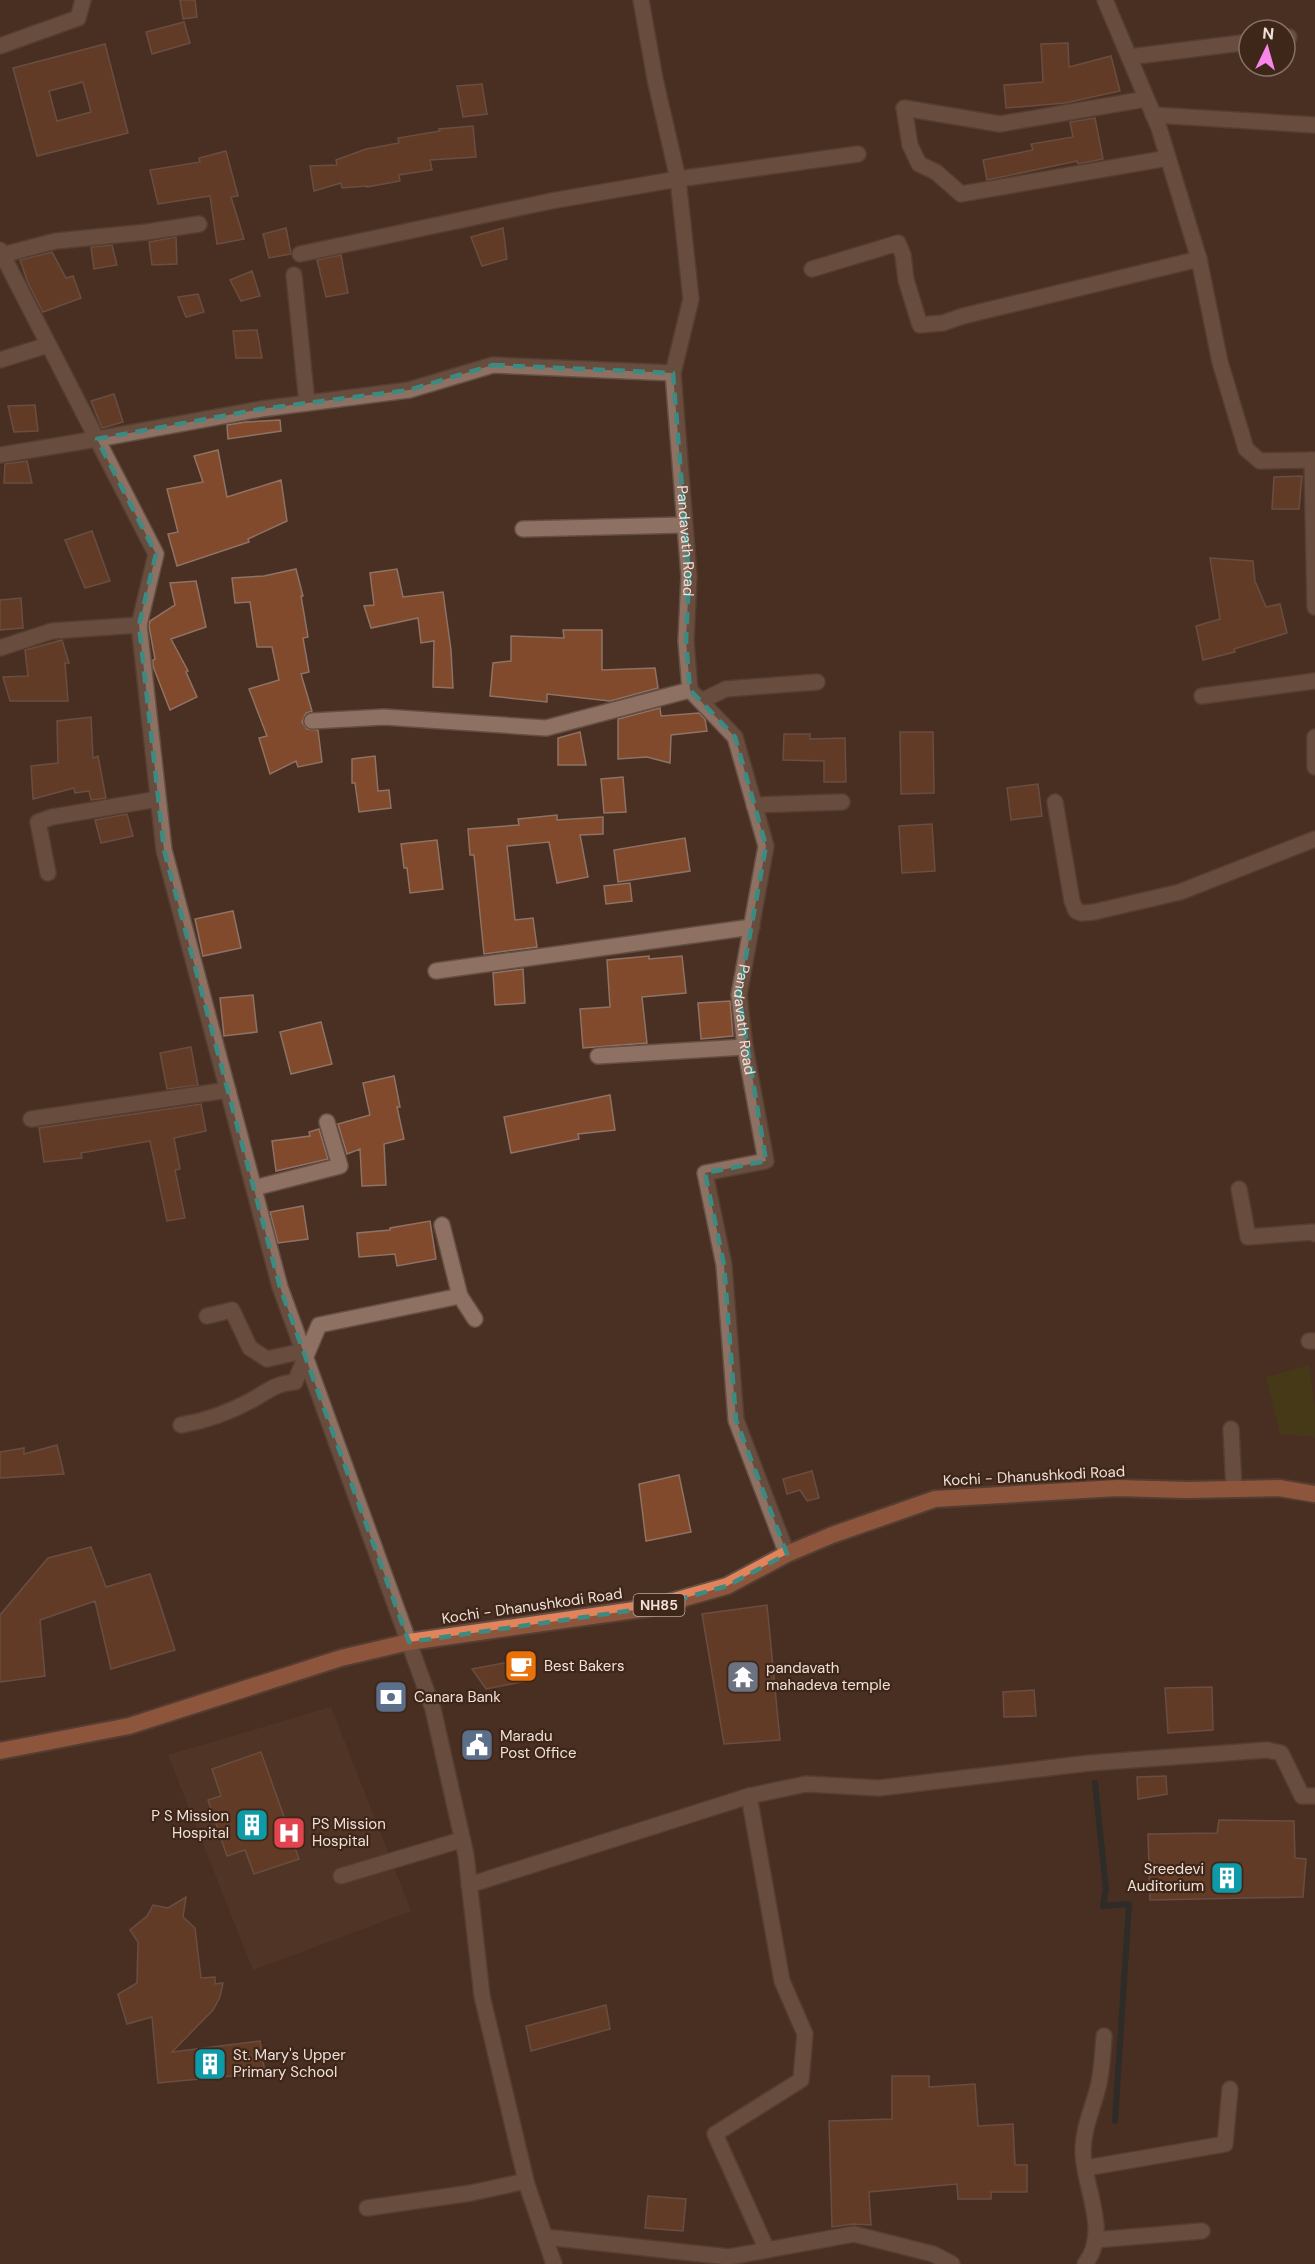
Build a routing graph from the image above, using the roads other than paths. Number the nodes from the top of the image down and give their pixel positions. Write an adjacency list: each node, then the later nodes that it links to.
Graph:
1 (83, 0): 5 (street)
2 (641, 0): 12 (street, Pandavath Road)
3 (1105, 0): 6 (street)
4 (1237, 44): 6 (street)
5 (0, 46)
6 (1129, 57): 7 (street)
7 (1146, 99): 8 (street); 11 (street)
8 (1153, 115): 9 (street); 11 (street)
9 (1315, 125)
10 (858, 154): 12 (street)
11 (1168, 158): 16 (street)
12 (678, 179): 15 (street); 21 (street, Pandavath Road)
13 (199, 224): 14 (street)
14 (1, 253): 19 (street)
15 (300, 254)
16 (1200, 259): 17 (street); 25 (street)
17 (812, 269)
18 (294, 275): 22 (street)
19 (48, 345): 20 (street); 23 (street)
20 (0, 360)
21 (673, 373): 22 (street); 26 (street, Pandavath Road)
22 (307, 403): 23 (street)
23 (97, 439): 24 (street); 29 (street)
24 (0, 454)
25 (1313, 460): 28 (street)
26 (684, 525): 27 (street); 33 (street, Pandavath Road)
27 (523, 529)
28 (1315, 607)
29 (139, 625): 30 (street); 38 (street)
30 (0, 648)
31 (1315, 681): 34 (street)
32 (818, 682): 33 (street)
33 (695, 696): 35 (street); 41 (street, Pandavath Road)
34 (1202, 696)
35 (312, 721)
36 (1315, 737): 37 (street)
37 (1315, 767)
38 (158, 799): 43 (street); 48 (street)
39 (842, 802): 41 (street)
40 (1055, 802): 42 (street)
41 (754, 805): 44 (street, Pandavath Road)
42 (1315, 838)
43 (48, 873)
44 (752, 927): 45 (street); 46 (street, Pandavath Road)
45 (436, 971)
46 (745, 1047): 47 (street); 63 (street, Pandavath Road)
47 (598, 1056)
48 (228, 1090): 49 (street); 51 (street)
49 (31, 1119)
50 (327, 1122): 51 (street)
51 (254, 1188): 58 (street)
52 (1239, 1189): 54 (street)
53 (442, 1225): 55 (street)
54 (1315, 1234)
55 (460, 1296): 57 (street); 58 (street)
56 (207, 1317): 58 (street)
57 (475, 1319)
58 (304, 1355): 59 (street); 64 (street)
59 (181, 1425)
60 (1231, 1429): 61 (street)
61 (1234, 1489): 62 (highway, Kochi - Dhanushkodi Road / NH85); 63 (highway, Kochi - Dhanushkodi Road / NH85)
62 (1315, 1494)
63 (787, 1554): 64 (highway, Kochi - Dhanushkodi Road / NH85)
64 (409, 1642): 65 (highway, Kochi - Dhanushkodi Road / NH85); 68 (street)
65 (0, 1751)
66 (749, 1796): 67 (street); 70 (street); 79 (street)
67 (1315, 1796)
68 (461, 1840): 69 (street); 70 (street)
69 (341, 1876)
70 (469, 1885): 74 (street)
71 (1104, 2036): 73 (street)
72 (1230, 2089): 73 (street)
73 (1086, 2168): 78 (street)
74 (526, 2181): 75 (street); 77 (street)
75 (367, 2208)
76 (1202, 2231): 78 (street)
77 (545, 2237): 79 (street); 80 (street)
78 (1095, 2240): 82 (street)
79 (767, 2250): 81 (street)
80 (554, 2264)
81 (952, 2264)
82 (1085, 2264)

